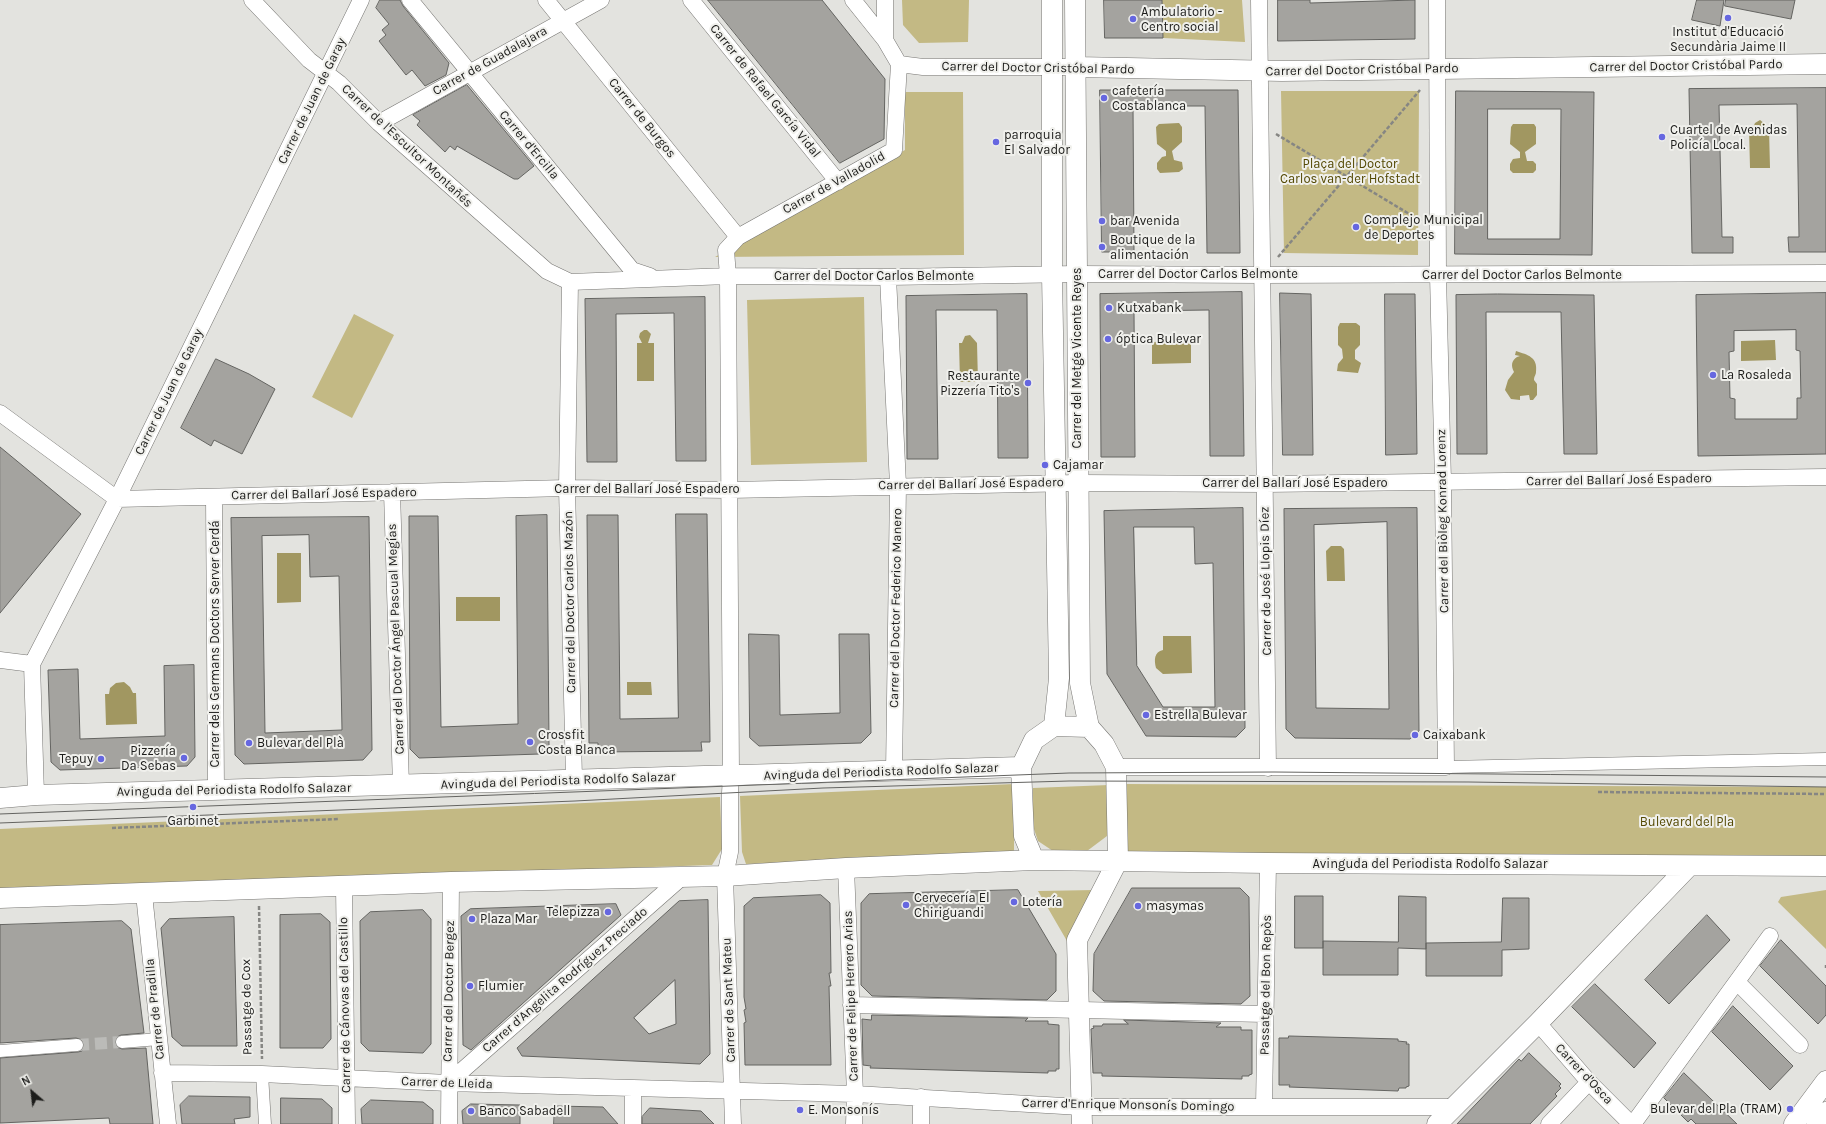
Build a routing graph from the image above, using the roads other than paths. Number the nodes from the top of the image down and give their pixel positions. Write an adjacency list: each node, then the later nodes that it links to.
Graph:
1 (252, 0): 21 (street, Carrer de l'Escultor Montañés)
2 (361, 0): 21 (street, Carrer de Juan de Garay)
3 (410, 0): 22 (street, Carrer d'Ercilla)
4 (546, 0): 13 (street, Carrer de Burgos)
5 (601, 0): 13 (street, Carrer de Guadalajara)
6 (691, 0): 24 (street, Carrer de Rafael García Vidal)
7 (853, 0): 14 (street)
8 (885, 0): 14 (street)
9 (1052, 0): 17 (street, Carrer del Metge Vicente Reyes)
10 (1075, 0): 18 (street, Carrer del Metge Vicente Reyes)
11 (1259, 0): 20 (street)
12 (1437, 0): 19 (street)
13 (563, 21): 22 (street, Carrer de Guadalajara); 25 (street, Carrer de Burgos)
14 (885, 40): 15 (street)
15 (899, 64): 17 (street, Carrer del Doctor Cristóbal Pardo); 24 (street, Carrer de Valladolid)
16 (1826, 64): 19 (street, Carrer del Doctor Cristóbal Pardo)
17 (1053, 67): 18 (street, Carrer del Doctor Cristóbal Pardo); 27 (street, Carrer del Metge Vicente Reyes)
18 (1076, 67): 20 (street, Carrer del Doctor Cristóbal Pardo); 28 (street, Carrer del Metge Vicente Reyes)
19 (1438, 69): 20 (street, Carrer del Doctor Cristóbal Pardo); 30 (street)
20 (1260, 71): 29 (street)
21 (325, 72): 23 (street, Carrer de l'Escultor Montañés); 46 (street, Carrer de Juan de Garay)
22 (469, 72): 23 (street, Carrer de Guadalajara); 33 (street, Carrer d'Ercilla)
23 (379, 123): 34 (street, Carrer de l'Escultor Montañés)
24 (838, 182): 25 (street, Carrer de Valladolid)
25 (738, 237): 31 (street, Carrer de Valladolid)
26 (1826, 273): 30 (street, Carrer del Doctor Carlos Belmonte)
27 (1052, 274): 28 (street, Carrer del Doctor Carlos Belmonte); 32 (street, Carrer del Doctor Carlos Belmonte); 38 (street, Carrer del Metge Vicente Reyes)
28 (1077, 274): 29 (street, Carrer del Doctor Carlos Belmonte); 39 (street, Carrer del Metge Vicente Reyes)
29 (1262, 275): 30 (street, Carrer del Doctor Carlos Belmonte); 40 (street, Carrer de José Llopis Díez)
30 (1438, 275): 37 (street, Carrer del Biòleg Konrad Lorenz)
31 (728, 276): 32 (street, Carrer del Doctor Carlos Belmonte); 33 (street, Carrer del Doctor Carlos Belmonte); 43 (street, Carrer de Valladolid)
32 (888, 277): 41 (street, Carrer del Doctor Federico Manero)
33 (656, 278): 34 (street, Carrer del Doctor Carlos Belmonte)
34 (570, 282): 42 (street, Carrer del Doctor Carlos Mazón)
35 (0, 413): 46 (street)
36 (1826, 477): 37 (street, Carrer del Ballarí José Espadero)
37 (1443, 482): 40 (street, Carrer del Ballarí José Espadero); 53 (street, Carrer del Biòleg Konrad Lorenz)
38 (1056, 483): 39 (street, Carrer del Ballarí José Espadero); 41 (street, Carrer del Ballarí José Espadero); 49 (street, Carrer del Metge Vicente Reyes)
39 (1078, 483): 40 (street, Carrer del Ballarí José Espadero); 50 (street, Carrer del Metge Vicente Reyes)
40 (1265, 484): 55 (street, Carrer de José Llopis Díez)
41 (898, 485): 43 (street, Carrer del Ballarí José Espadero); 56 (street, Carrer del Doctor Federico Manero)
42 (567, 488): 43 (street, Carrer del Ballarí José Espadero); 44 (street, Carrer del Ballarí José Espadero); 58 (street, Carrer del Doctor Carlos Mazón)
43 (729, 490): 57 (street, Carrer de Sant Mateu)
44 (392, 492): 45 (street, Carrer del Ballarí José Espadero); 59 (street, Carrer del Doctor Ángel Pascual Megías)
45 (214, 497): 46 (street, Carrer del Ballarí José Espadero); 60 (street, Carrer dels Germans Doctors Server Cerdá)
46 (117, 499): 48 (street, Carrer de Juan de Garay)
47 (0, 660): 48 (street)
48 (32, 664): 61 (street, Carrer de Juan de Garay)
49 (1054, 726): 50 (street); 52 (street)
50 (1089, 727): 54 (street)
51 (1826, 759): 53 (street)
52 (1021, 767): 56 (street, Avinguda del Periodista Rodolfo Salazar); 63 (street)
53 (1446, 767): 55 (street)
54 (1116, 768): 55 (street); 64 (street)
55 (1268, 768)
56 (894, 772): 57 (street, Avinguda del Periodista Rodolfo Salazar)
57 (731, 776): 58 (street, Avinguda del Periodista Rodolfo Salazar); 69 (street, Carrer de Sant Mateu)
58 (574, 779): 59 (street, Avinguda del Periodista Rodolfo Salazar)
59 (401, 786): 60 (street, Avinguda del Periodista Rodolfo Salazar)
60 (216, 790): 61 (street, Avinguda del Periodista Rodolfo Salazar)
61 (36, 795): 62 (street, Avinguda del Periodista Rodolfo Salazar)
62 (0, 798)
63 (1034, 860): 64 (street, Avinguda del Periodista Rodolfo Salazar); 68 (street, Avinguda del Periodista Rodolfo Salazar)
64 (1118, 860): 65 (street, Avinguda del Periodista Rodolfo Salazar); 78 (street)
65 (1268, 863): 66 (street, Avinguda del Periodista Rodolfo Salazar); 79 (street, Passatge del Bon Repòs)
66 (1689, 866): 67 (street, Avinguda del Periodista Rodolfo Salazar); 80 (street)
67 (1826, 866)
68 (846, 868): 69 (street, Avinguda del Periodista Rodolfo Salazar); 77 (street, Carrer de Felipe Herrero Arias)
69 (725, 876): 70 (street, Avinguda del Periodista Rodolfo Salazar); 93 (street, Carrer de Sant Mateu)
70 (682, 877): 71 (street, Avinguda del Periodista Rodolfo Salazar); 91 (street, Carrer d'Angelita Rodríguez Preciado)
71 (451, 882): 72 (street, Avinguda del Periodista Rodolfo Salazar); 91 (street, Carrer del Doctor Bergez)
72 (344, 886): 73 (street, Avinguda del Periodista Rodolfo Salazar); 88 (street, Carrer de Cánovas del Castillo)
73 (144, 894): 74 (street, Avinguda del Periodista Rodolfo Salazar); 81 (street, Carrer de Pradilla)
74 (0, 898)
75 (1770, 936): 76 (street)
76 (1737, 982): 83 (street); 110 (street)
77 (851, 1005): 78 (street); 94 (street, Carrer de Felipe Herrero Arias)
78 (1079, 1010): 79 (street); 99 (street)
79 (1265, 1014): 96 (street, Passatge del Bon Repòs)
80 (1538, 1023): 90 (street, Carrer d'Osca); 97 (street)
81 (158, 1039): 82 (street); 86 (street, Carrer de Pradilla)
82 (122, 1042)
83 (1800, 1044)
84 (76, 1045): 85 (street)
85 (0, 1051)
86 (162, 1073): 87 (street, Carrer de Lleida); 100 (street, Carrer de Pradilla)
87 (262, 1074): 88 (street, Carrer de Lleida); 101 (street)
88 (346, 1078): 91 (street, Carrer de Lleida); 102 (street, Carrer de Cánovas del Castillo)
89 (1826, 1081): 111 (street)
90 (1589, 1082): 109 (street); 110 (street, Carrer d'Osca)
91 (448, 1084): 92 (street, Carrer de Lleida); 103 (street, Carrer del Doctor Bergez)
92 (633, 1088): 93 (street, Carrer de Lleida); 104 (street)
93 (733, 1089): 94 (street, Carrer d'Enrique Monsonís Domingo); 105 (street, Carrer de Sant Mateu)
94 (855, 1094): 95 (street, Carrer d'Enrique Monsonís Domingo); 106 (street, Carrer de Felipe Herrero Arias)
95 (921, 1097): 99 (street, Carrer d'Enrique Monsonís Domingo); 107 (street)
96 (1264, 1107): 97 (street, Carrer d'Enrique Monsonís Domingo); 99 (street, Carrer d'Enrique Monsonís Domingo)
97 (1452, 1108): 108 (street)
98 (1826, 1112): 112 (street)
99 (1081, 1115)
100 (168, 1124)
101 (265, 1124)
102 (347, 1124)
103 (449, 1124)
104 (633, 1124)
105 (733, 1124)
106 (854, 1124)
107 (921, 1124)
108 (1437, 1124)
109 (1549, 1124)
110 (1632, 1124)
111 (1794, 1124)
112 (1817, 1124)

